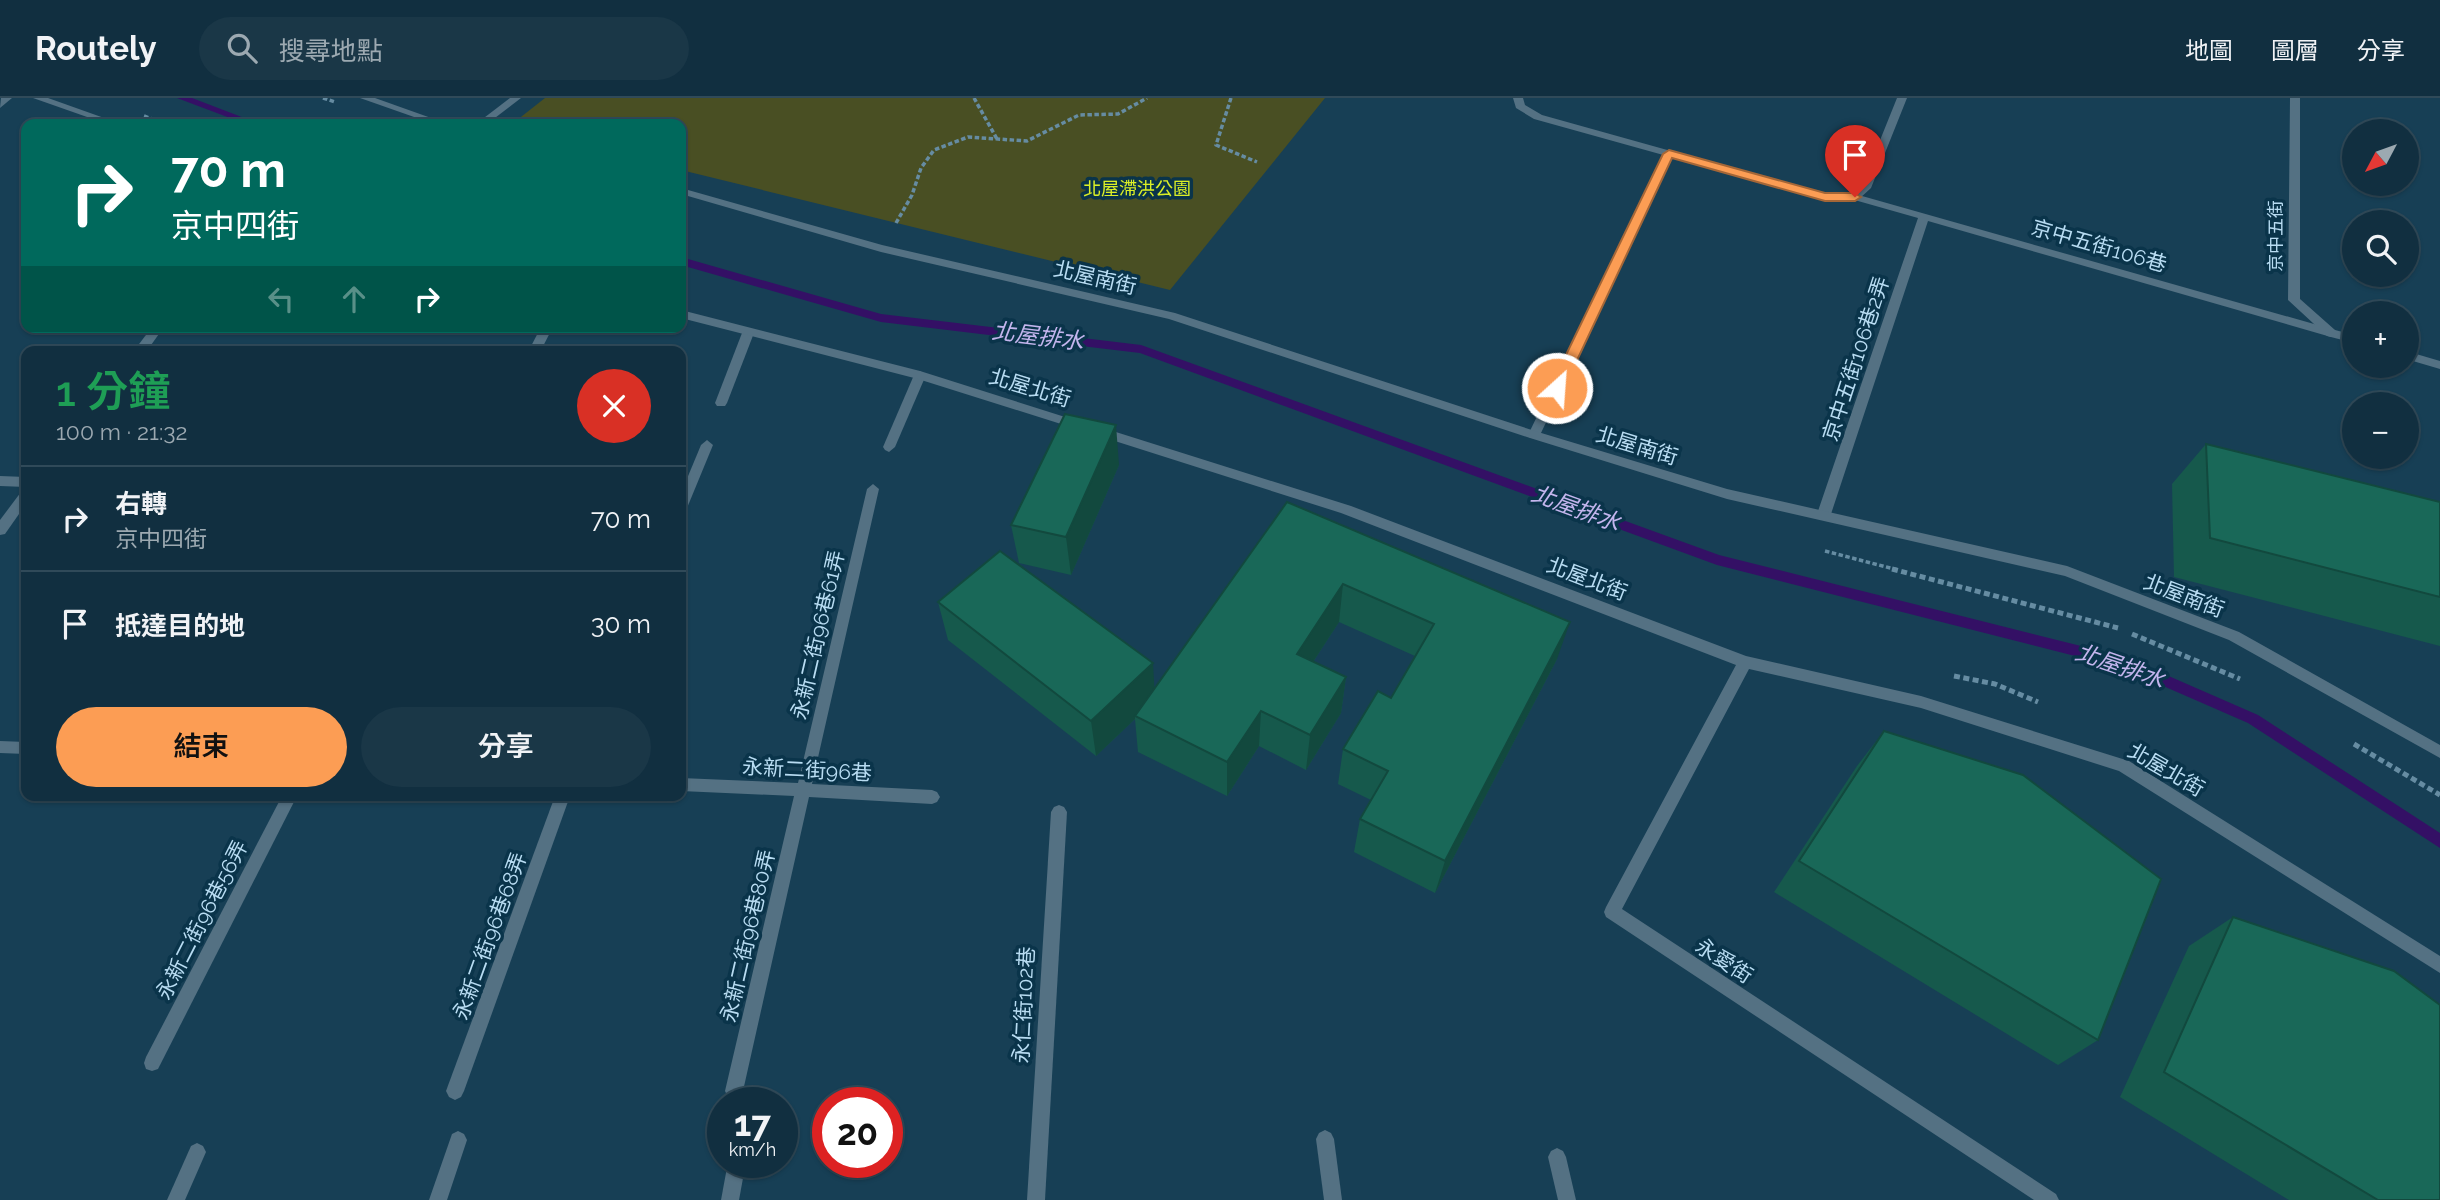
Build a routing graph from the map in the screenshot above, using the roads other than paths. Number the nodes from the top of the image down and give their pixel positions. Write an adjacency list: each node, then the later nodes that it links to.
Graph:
1 (7, 98): 8 (street)
2 (38, 98): 9 (street)
3 (365, 98): 10 (street)
4 (516, 98): 11 (street)
5 (1518, 98): 12 (street, 京中五街106巷)
6 (1902, 98): 14 (street)
7 (2295, 98): 18 (street, 京中五街)
8 (0, 105)
9 (101, 119)
10 (428, 119)
11 (488, 119)
12 (1669, 154): 14 (street, 京中五街106巷); 24 (street)
13 (686, 192): 24 (street, 北屋南街)
14 (1855, 197): 15 (street, 京中五街106巷)
15 (1924, 216): 18 (street, 京中五街106巷); 32 (street, 京中五街106巷2弄)
16 (686, 315): 17 (street, 北屋北街)
17 (748, 333): 22 (street, 北屋北街); 23 (street)
18 (2331, 333): 19 (street, 京中五街)
19 (2342, 336)
20 (2419, 359): 21 (street)
21 (2440, 365)
22 (920, 375): 26 (street); 34 (street, 北屋北街)
23 (720, 403)
24 (1534, 435): 32 (street, 北屋南街)
25 (707, 445): 30 (street)
26 (889, 447)
27 (0, 481): 28 (street)
28 (21, 482)
29 (873, 489): 39 (street, 永新二街96巷61弄)
30 (686, 496)
31 (21, 502): 33 (street)
32 (1824, 514): 37 (street, 北屋南街)
33 (0, 530)
34 (1745, 662): 44 (street, 北屋北街); 59 (street, 永愛街)
35 (0, 747): 36 (street)
36 (21, 748)
37 (2440, 752)
38 (686, 784): 39 (street, 永新二街96巷)
39 (803, 790): 40 (street, 永新二街96巷); 46 (street, 永新二街96巷80弄)
40 (932, 797)
41 (287, 801): 45 (street, 永新二街96巷56弄)
42 (561, 801): 47 (street, 永新二街96巷68弄)
43 (1059, 812): 56 (street, 永仁街102巷)
44 (2440, 965)
45 (152, 1063)
46 (734, 1087)
47 (455, 1091)
48 (1325, 1139): 57 (street)
49 (458, 1140): 54 (street)
50 (197, 1152): 53 (street)
51 (1557, 1157): 58 (street)
52 (734, 1178): 55 (street)
53 (176, 1200)
54 (438, 1200)
55 (730, 1200)
56 (1036, 1200)
57 (1333, 1200)
58 (1567, 1200)
59 (2050, 1200)

